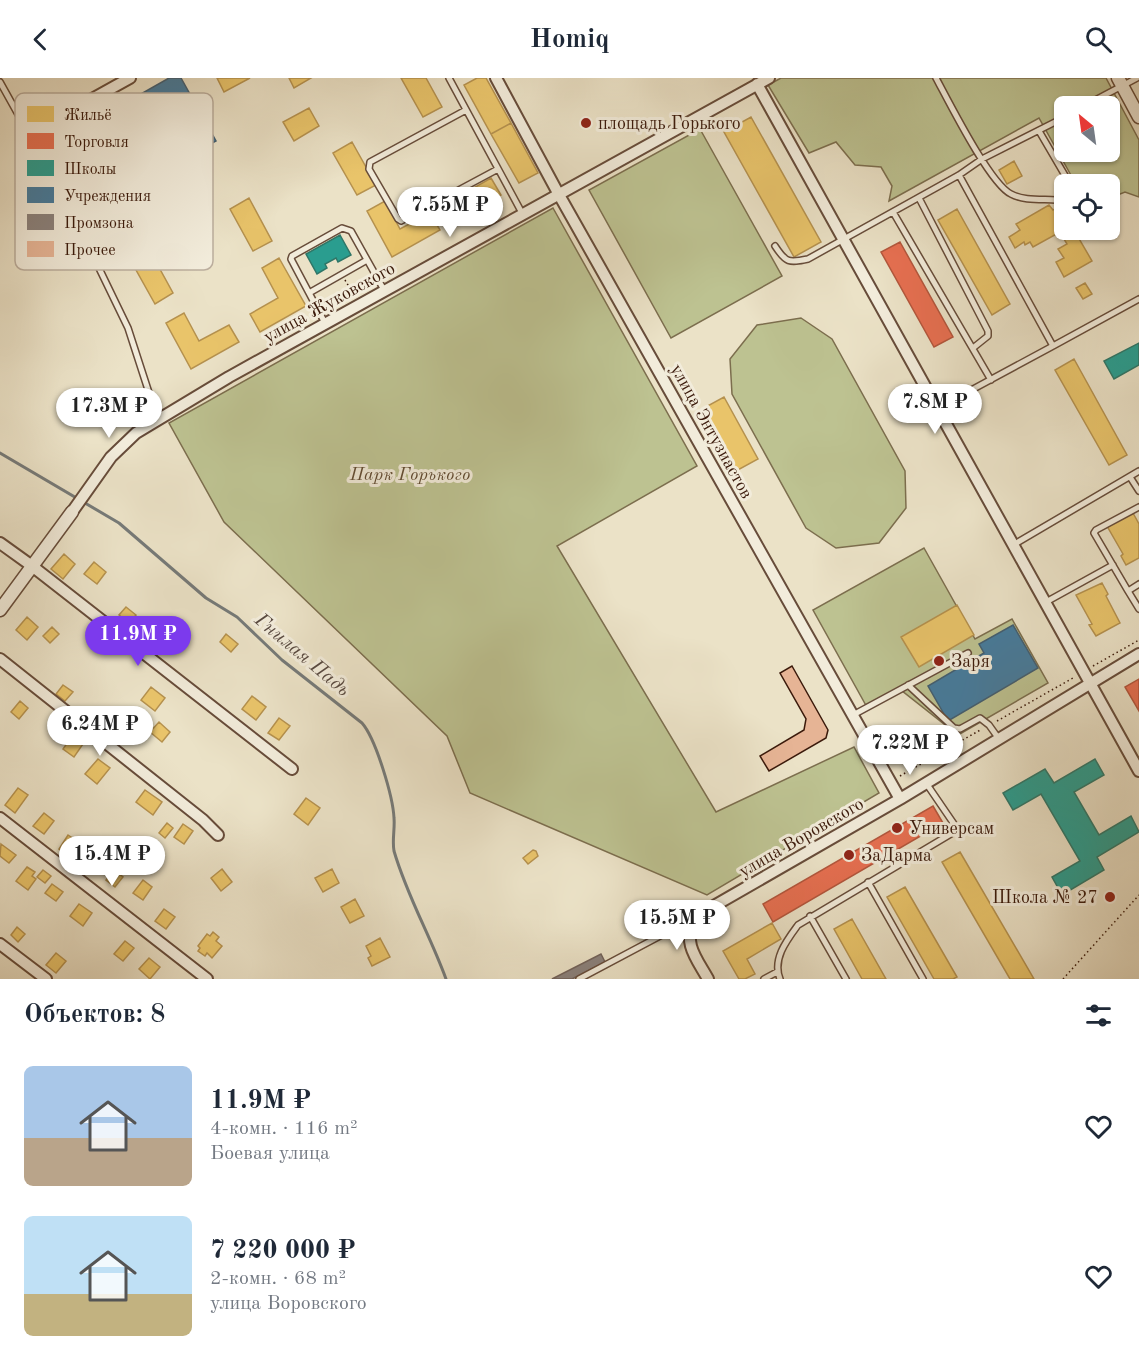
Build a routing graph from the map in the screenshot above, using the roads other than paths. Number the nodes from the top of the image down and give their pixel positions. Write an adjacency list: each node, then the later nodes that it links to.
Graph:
1 (130, 78): 10 (street)
2 (449, 78): 13 (lane)
3 (496, 78): 21 (street, улица Энтузиастов)
4 (769, 78): 9 (street, улица Жуковского)
5 (936, 78): 17 (lane)
6 (1137, 78): 8 (lane)
7 (0, 82): 12 (lane)
8 (1120, 82): 11 (lane); 14 (street)
9 (757, 84): 21 (street, улица Жуковского); 26 (street)
10 (103, 93)
11 (1099, 96)
12 (15, 109)
13 (466, 110): 18 (lane); 18 (lane)
14 (1139, 117)
15 (1054, 123): 16 (lane)
16 (1039, 131): 17 (lane); 19 (lane)
17 (982, 159): 20 (lane); 23 (lane)
18 (498, 169): 25 (lane)
19 (1064, 174)
20 (959, 175): 22 (lane); 34 (lane)
21 (558, 193): 25 (street, улица Жуковского); 58 (street, улица Энтузиастов)
22 (919, 198): 24 (lane); 35 (lane)
23 (1054, 200)
24 (892, 212): 26 (lane); 35 (lane)
25 (522, 213): 30 (street, улица Жуковского)
26 (843, 239): 27 (lane); 38 (street)
27 (775, 246)
28 (368, 260): 30 (lane); 31 (lane); 31 (lane)
29 (100, 270): 37 (lane)
30 (384, 291): 33 (street, улица Жуковского)
31 (309, 293): 33 (lane)
32 (1139, 299): 34 (lane)
33 (325, 323): 43 (street, улица Жуковского)
34 (1053, 346): 36 (lane)
35 (973, 348): 36 (lane)
36 (991, 380): 38 (lane)
37 (151, 399)
38 (937, 409): 45 (street)
39 (1139, 471): 40 (lane)
40 (1130, 477): 41 (lane); 45 (lane)
41 (1139, 491)
42 (1139, 507): 47 (lane)
43 (72, 512): 46 (street)
44 (0, 543): 46 (street)
45 (1013, 545): 50 (street)
46 (32, 566): 52 (street); 60 (street)
47 (1113, 566): 49 (lane); 50 (lane)
48 (1139, 584): 49 (lane)
49 (1128, 591): 51 (lane)
50 (1045, 603): 56 (street)
51 (1139, 609)
52 (0, 610)
53 (968, 653): 57 (lane)
54 (1139, 654): 56 (street, улица Воровского)
55 (0, 659): 65 (street)
56 (1090, 685): 59 (street, улица Воровского); 61 (street)
57 (908, 686): 58 (lane); 59 (lane)
58 (853, 715): 63 (street, улица Энтузиастов)
59 (999, 739): 62 (street, улица Воровского)
60 (292, 769)
61 (1139, 771)
62 (926, 783): 63 (street, улица Воровского); 66 (lane)
63 (900, 799): 68 (street, улица Воровского)
64 (0, 818): 72 (street)
65 (218, 835)
66 (868, 882): 67 (lane); 78 (lane)
67 (810, 916): 70 (lane); 77 (lane)
68 (693, 918): 73 (lane); 74 (street)
69 (0, 944): 71 (street)
70 (777, 972): 75 (lane); 76 (lane)
71 (46, 979)
72 (207, 979)
73 (579, 979)
74 (708, 979)
75 (764, 979)
76 (780, 979)
77 (846, 979)
78 (923, 979)

